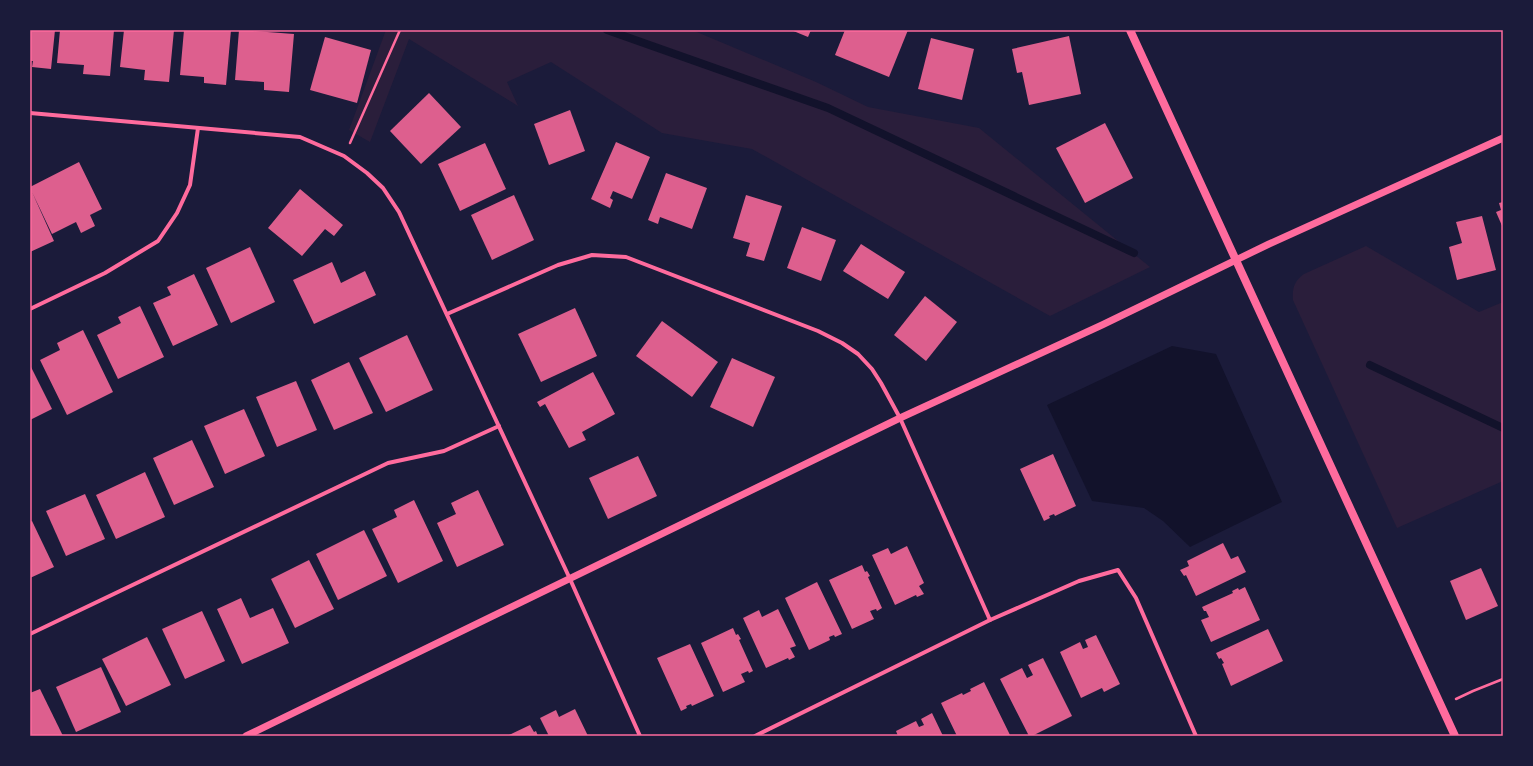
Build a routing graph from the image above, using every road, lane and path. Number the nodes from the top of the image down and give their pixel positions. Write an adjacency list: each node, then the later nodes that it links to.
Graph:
1 (400, 30): 6 (path)
2 (1130, 30): 7 (main road)
3 (30, 112): 4 (street)
4 (198, 128): 6 (street); 8 (street)
5 (1503, 138): 7 (street)
6 (344, 156): 9 (street)
7 (1236, 260): 10 (street); 21 (main road)
8 (30, 309)
9 (447, 314): 10 (street); 11 (street)
10 (900, 418): 12 (street); 13 (street)
11 (498, 426): 12 (street); 14 (street)
12 (570, 579): 17 (street); 18 (street)
13 (990, 620): 19 (street); 20 (street)
14 (30, 634)
15 (1503, 679): 16 (path)
16 (1472, 691)
17 (246, 736)
18 (640, 736)
19 (755, 736)
20 (1196, 736)
21 (1453, 736)

